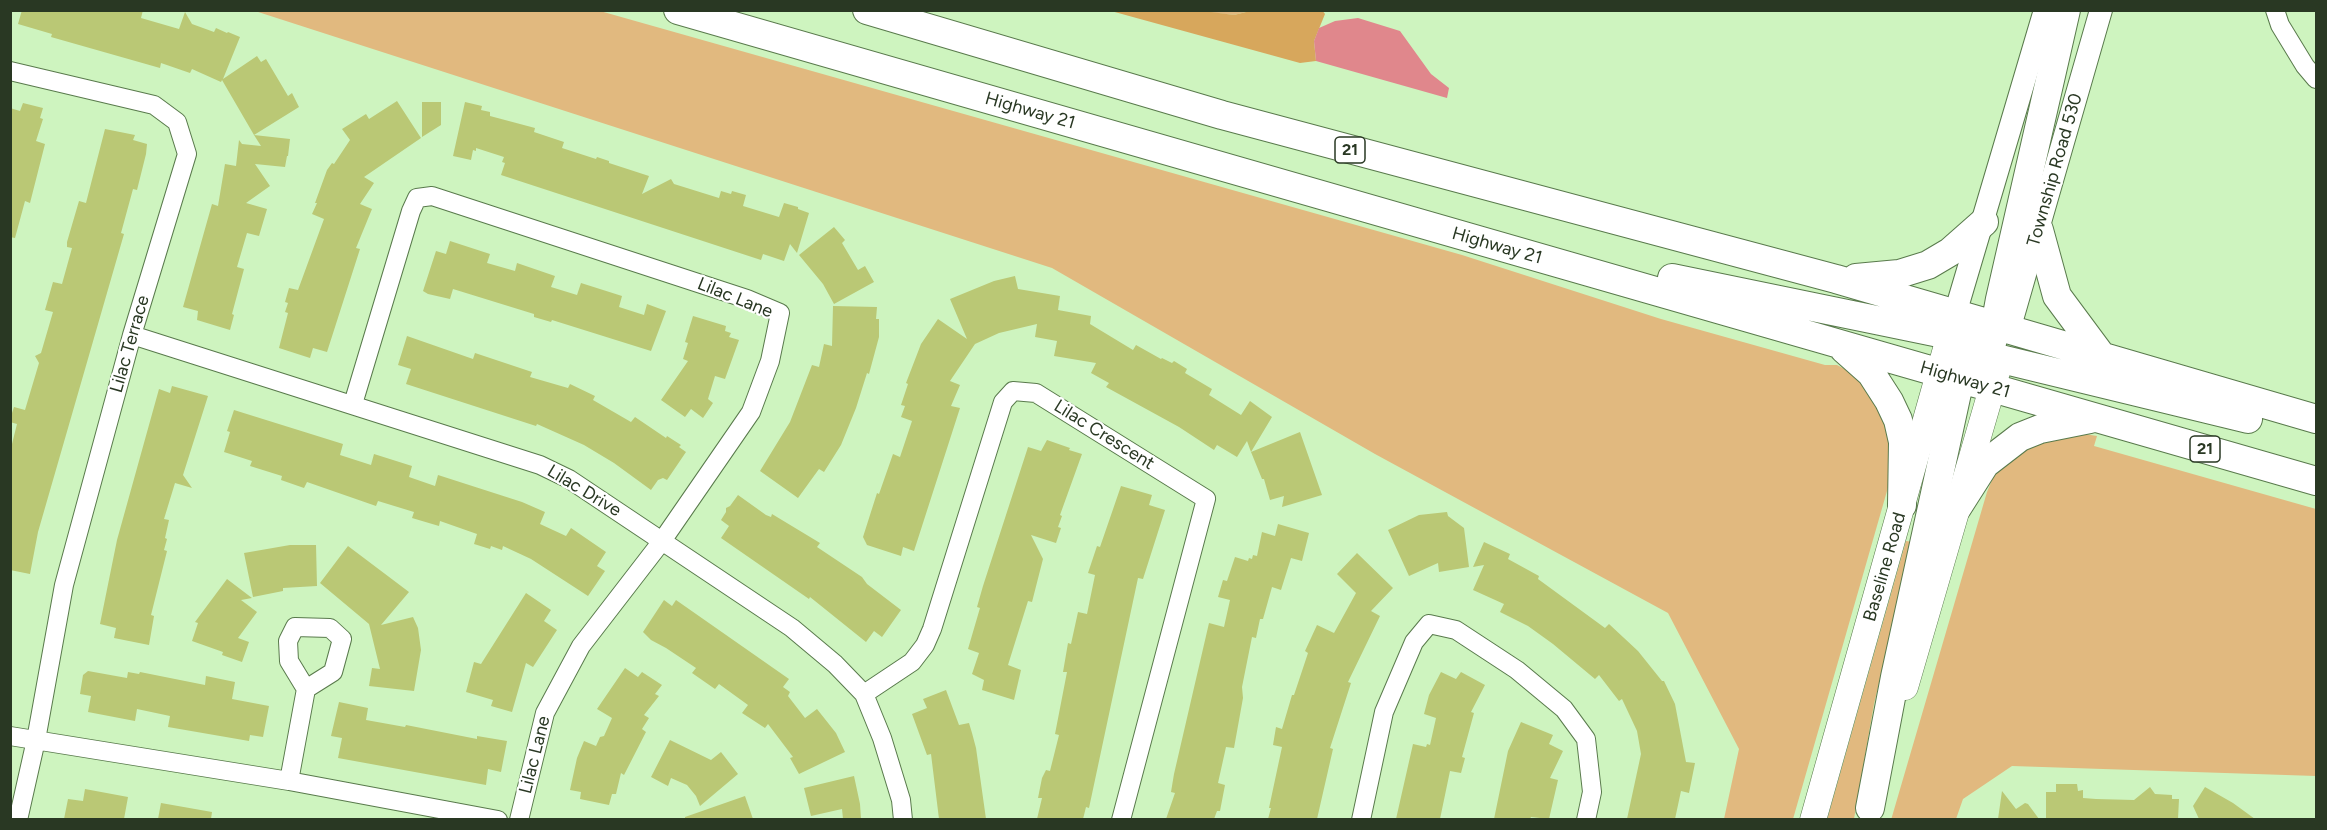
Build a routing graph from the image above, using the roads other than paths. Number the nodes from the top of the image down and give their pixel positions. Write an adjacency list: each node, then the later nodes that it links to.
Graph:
1 (678, 10): 11 (main road, Highway 21 / 21)
2 (867, 10): 12 (main road, Highway 21 / 21)
3 (2045, 10): 9 (street)
4 (2066, 10): 15 (main road)
5 (2101, 10): 10 (street, Township Road 530)
6 (2275, 10): 8 (street)
7 (10, 71): 13 (street, Lilac Terrace)
8 (2316, 79)
9 (1984, 222): 12 (main road); 15 (street)
10 (2038, 230): 15 (street, Township Road 530); 16 (main road)
11 (1602, 275): 14 (main road, Highway 21 / 21); 15 (main road)
12 (1836, 279): 15 (main road, Highway 21 / 21)
13 (132, 335): 18 (street, Lilac Drive); 29 (street, Lilac Terrace)
14 (1838, 344): 15 (main road, Highway 21 / 21); 23 (main road)
15 (1974, 347): 16 (main road, Highway 21 / 21); 17 (main road, Highway 21 / 21); 21 (main road); 23 (main road, Baseline Road); 31 (main road)
16 (2103, 358): 20 (main road, Highway 21 / 21)
17 (1992, 388): 19 (main road, Highway 21 / 21); 24 (main road)
18 (353, 404): 25 (street, Lilac Drive); 25 (street, Lilac Lane)
19 (2094, 418): 22 (main road, Highway 21 / 21); 24 (main road)
20 (2316, 419)
21 (2316, 432)
22 (2316, 481)
23 (1902, 506): 39 (main road, Baseline Road)
24 (1957, 508): 31 (main road)
25 (662, 541): 27 (street, Lilac Drive); 34 (street, Lilac Lane)
26 (306, 689): 30 (street)
27 (864, 694): 35 (street, Lilac Drive); 36 (street, Lilac Crescent)
28 (10, 736): 29 (street)
29 (36, 740): 30 (street); 32 (street, Lilac Terrace)
30 (289, 781): 33 (street)
31 (1869, 814)
32 (18, 819)
33 (498, 819)
34 (519, 819)
35 (903, 819)
36 (1121, 819)
37 (1361, 819): 38 (street)
38 (1586, 819)
39 (1813, 819)

